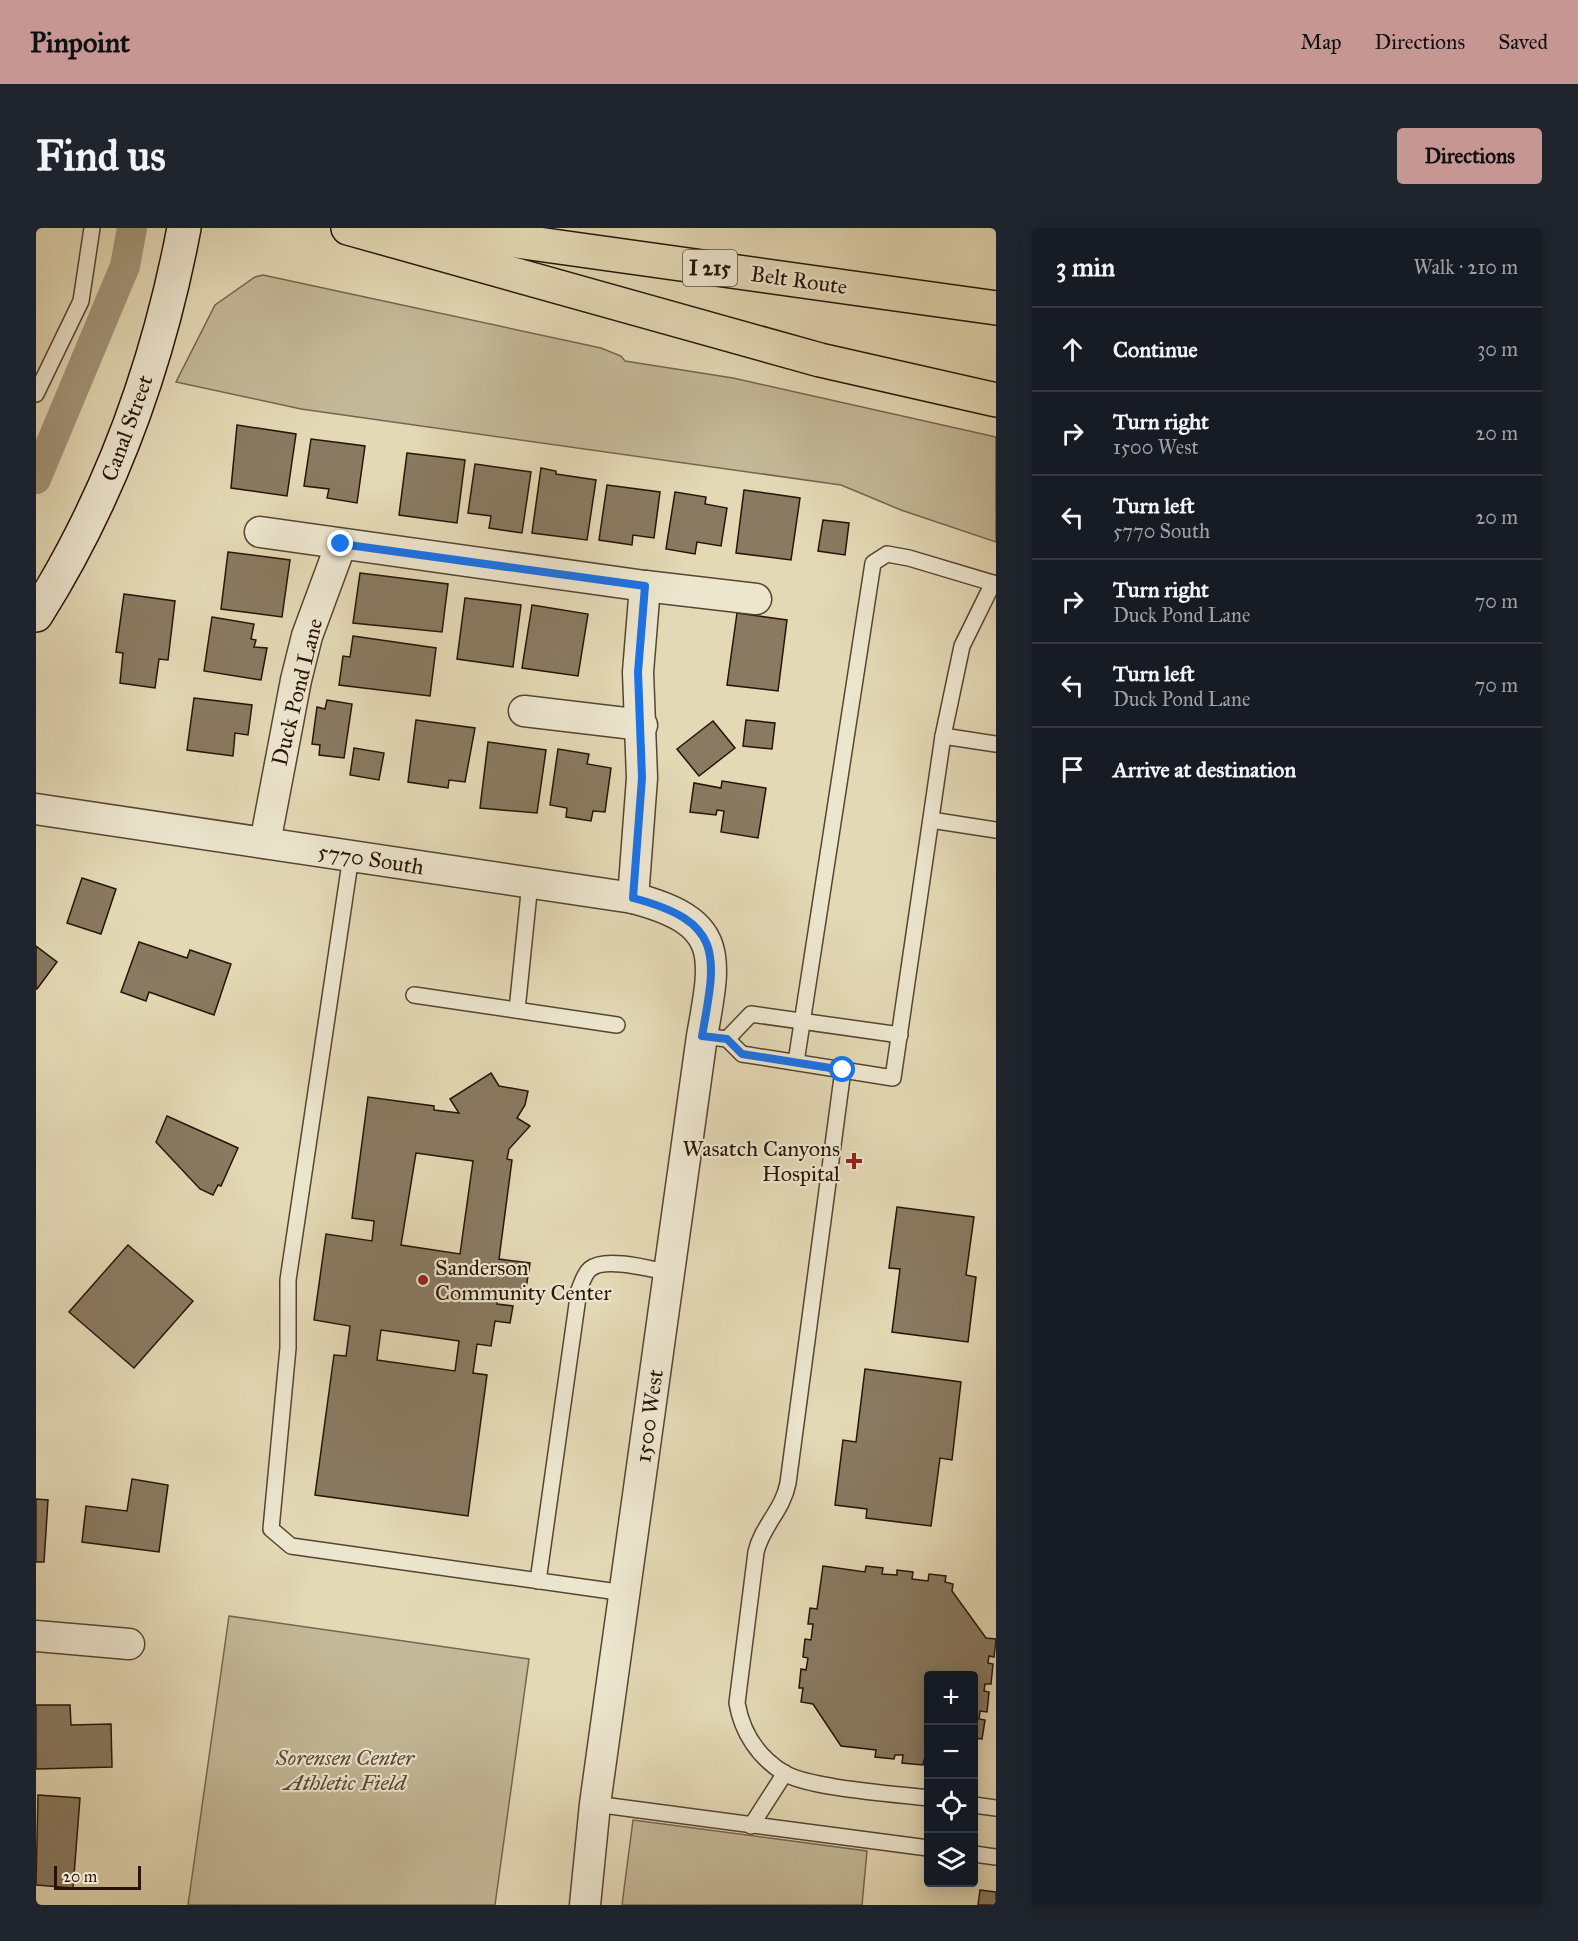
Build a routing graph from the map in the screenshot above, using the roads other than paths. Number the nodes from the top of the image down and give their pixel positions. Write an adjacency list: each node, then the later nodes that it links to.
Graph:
1 (92, 228): 6 (lane)
2 (184, 228): 13 (street, Canal Street)
3 (348, 228): 7 (highway)
4 (423, 228): 5 (highway, Belt Route / I 215)
5 (996, 308)
6 (36, 394)
7 (996, 400)
8 (260, 532): 9 (street)
9 (341, 544): 11 (street); 21 (street, Duck Pond Lane)
10 (994, 584): 16 (lane); 28 (lane)
11 (645, 586): 12 (street); 15 (street)
12 (756, 598)
13 (36, 615)
14 (524, 711): 15 (street)
15 (642, 725): 24 (street)
16 (943, 736): 17 (lane); 19 (lane)
17 (996, 744)
18 (36, 809): 21 (street, 5770 South)
19 (931, 820): 20 (lane); 30 (lane)
20 (996, 830)
21 (265, 843): 22 (street, 5770 South)
22 (351, 856): 23 (street, 5770 South); 35 (lane)
23 (530, 883): 24 (street, 5770 South); 27 (lane)
24 (633, 898): 25 (street, 5770 South)
25 (700, 928): 31 (street, 1500 West)
26 (414, 995): 27 (lane)
27 (517, 1010): 29 (lane)
28 (802, 1020): 30 (lane); 31 (lane); 32 (lane)
29 (617, 1025)
30 (900, 1035): 33 (lane)
31 (714, 1037): 32 (lane); 34 (street, 1500 West)
32 (796, 1062): 33 (lane)
33 (843, 1070): 39 (lane)
34 (669, 1273): 35 (lane); 36 (street, 1500 West)
35 (538, 1581): 36 (lane)
36 (625, 1593): 41 (street, 1500 West)
37 (36, 1636): 38 (street)
38 (129, 1644)
39 (785, 1773): 40 (lane); 44 (lane)
40 (924, 1797)
41 (595, 1804): 44 (lane); 48 (street, 1500 West)
42 (978, 1805): 43 (lane)
43 (996, 1808)
44 (751, 1826): 45 (lane)
45 (924, 1848)
46 (978, 1855): 47 (lane)
47 (996, 1857)
48 (585, 1905)

